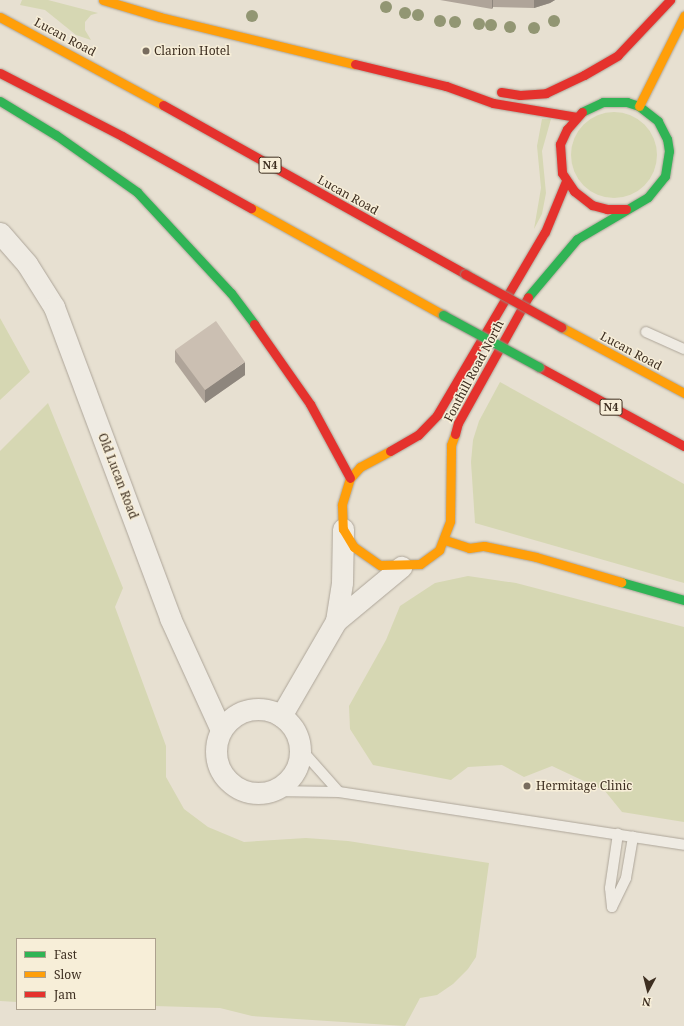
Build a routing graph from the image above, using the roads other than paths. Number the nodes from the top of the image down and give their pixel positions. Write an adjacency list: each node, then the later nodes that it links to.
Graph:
1 (103, 0): 6 (main road)
2 (670, 0): 6 (main road)
3 (684, 16): 8 (main road)
4 (0, 17): 15 (main road, Lucan Road / N4, bridge)
5 (0, 73): 16 (main road, N4, bridge)
6 (446, 86): 9 (main road)
7 (0, 100): 17 (main road)
8 (639, 106): 9 (main road, Fonthill Road North); 11 (main road, Fonthill Road North)
9 (577, 117): 10 (main road, Fonthill Road North)
10 (566, 182): 11 (main road, Fonthill Road North); 17 (main road, Fonthill Road North)
11 (626, 209): 19 (main road, Fonthill Road North)
12 (0, 233): 24 (street, Old Lucan Road)
13 (646, 332): 14 (lane)
14 (684, 349)
15 (684, 393)
16 (684, 446)
17 (350, 478): 18 (main road)
18 (343, 529): 20 (main road, Fonthill Road North); 22 (street)
19 (445, 540): 20 (main road, Fonthill Road North); 21 (main road)
20 (401, 567): 22 (street)
21 (684, 600)
22 (336, 621): 23 (street)
23 (281, 716): 24 (street); 25 (street)
24 (221, 730): 26 (street)
25 (300, 748): 26 (street); 27 (lane)
26 (272, 791): 27 (lane)
27 (339, 792): 28 (lane)
28 (618, 834): 29 (lane); 29 (lane)
29 (633, 837): 30 (lane)
30 (684, 845)

